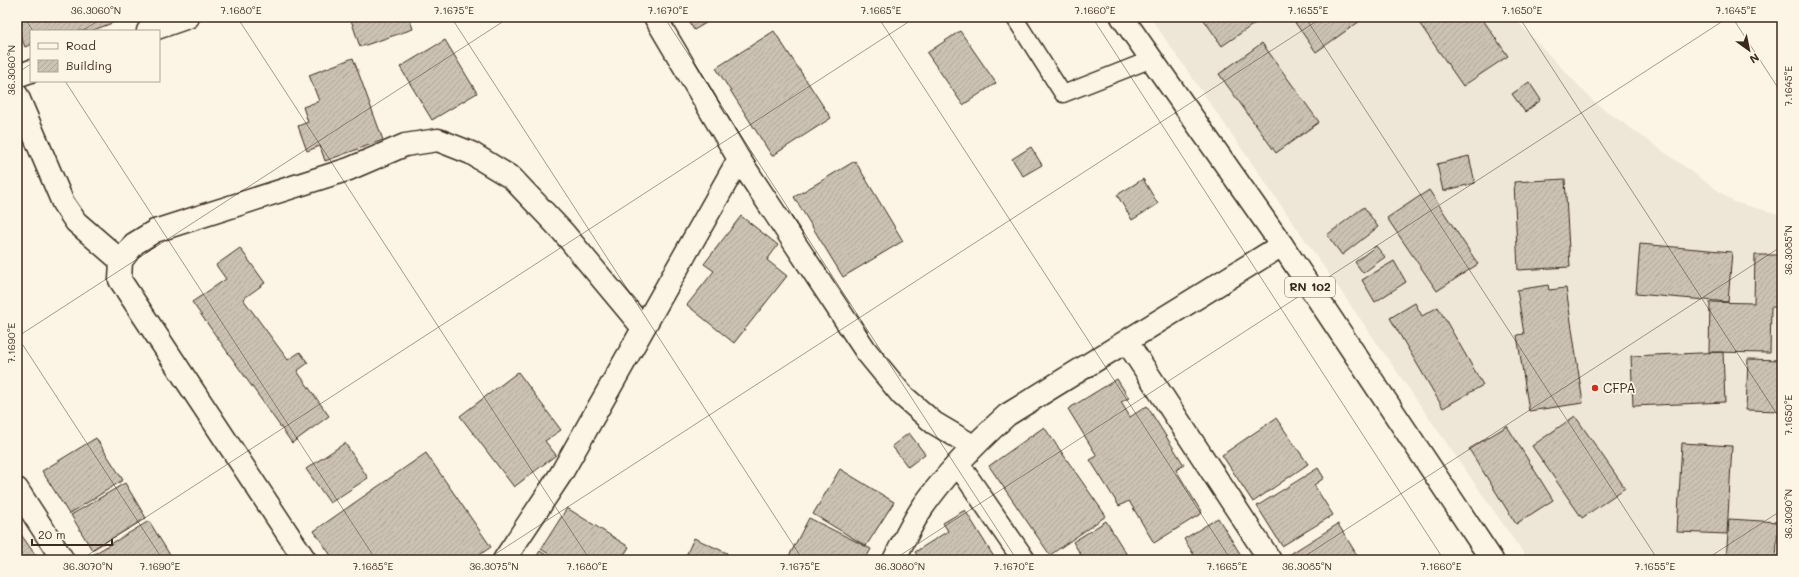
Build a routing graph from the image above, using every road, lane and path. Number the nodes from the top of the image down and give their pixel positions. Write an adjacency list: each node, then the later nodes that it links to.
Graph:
1 (188, 17): 5 (street)
2 (655, 17): 10 (street)
3 (1014, 17): 6 (lane)
4 (1122, 17): 6 (street, RN 102)
5 (151, 30)
6 (1152, 59): 11 (street, RN 102)
7 (30, 72): 8 (street)
8 (17, 76)
9 (17, 94): 12 (street)
10 (739, 159): 13 (street); 15 (street)
11 (1282, 245): 14 (street); 24 (street, RN 102)
12 (121, 261): 13 (street); 19 (street)
13 (643, 328): 20 (street)
14 (1127, 342): 15 (street); 23 (street)
15 (973, 446): 16 (street)
16 (958, 464): 21 (street); 22 (street)
17 (17, 489): 18 (street)
18 (63, 560)
19 (305, 560)
20 (504, 560)
21 (894, 560)
22 (1024, 560)
23 (1270, 560)
24 (1492, 560)

